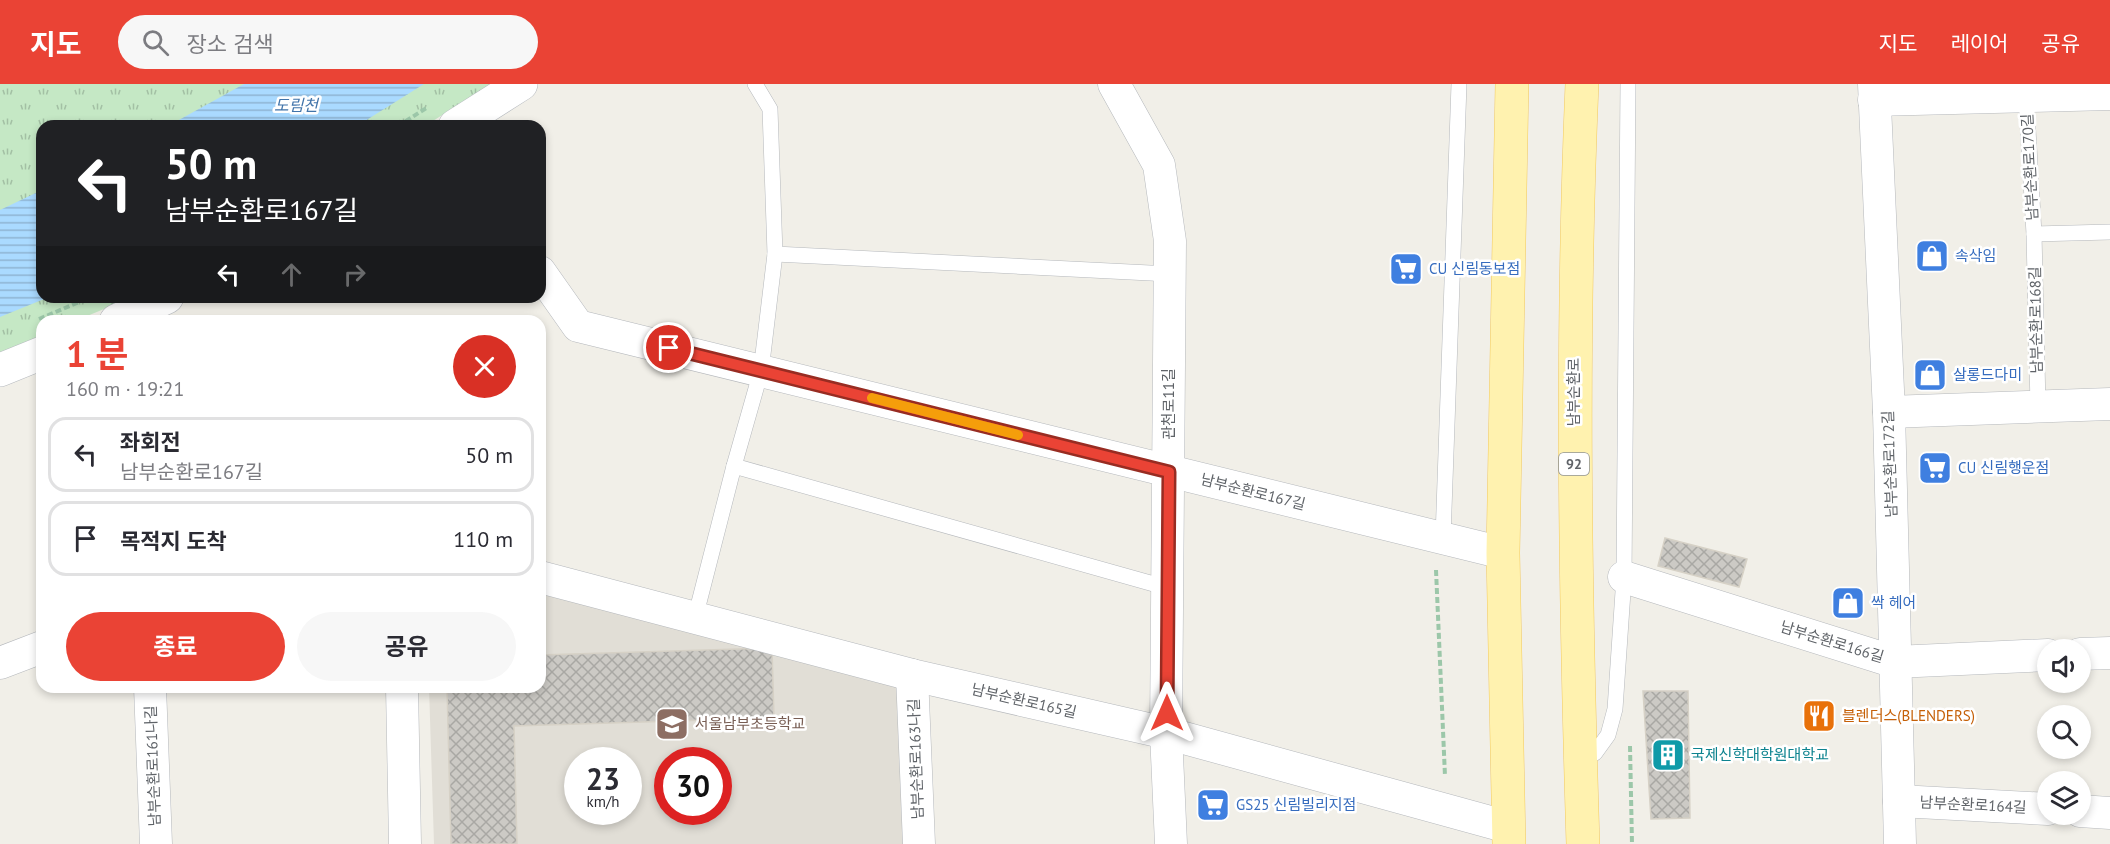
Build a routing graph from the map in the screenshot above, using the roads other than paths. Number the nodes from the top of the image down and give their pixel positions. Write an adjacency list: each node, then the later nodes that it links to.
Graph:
1 (521, 84): 11 (main road)
2 (755, 84): 14 (lane)
3 (1114, 84): 15 (street, 관천로11길)
4 (1459, 84): 27 (lane)
5 (1512, 84): 28 (main road)
6 (1582, 84): 43 (main road, 남부순환로 / 92)
7 (1628, 84): 29 (lane)
8 (1874, 92): 10 (street, 남부순환로170길); 24 (street, 남부순환로172길)
9 (2110, 94): 10 (street, 남부순환로170길)
10 (2026, 95): 13 (lane, 남부순환로170길)
11 (464, 120)
12 (2110, 232): 13 (lane, 남부순환로170길)
13 (2034, 234): 23 (lane, 남부순환로168길)
14 (776, 254): 15 (lane); 21 (lane)
15 (1170, 274): 26 (street, 관천로11길)
16 (546, 281): 21 (street, 남부순환로167길)
17 (154, 303): 18 (main road)
18 (129, 315)
19 (36, 355): 20 (main road)
20 (0, 370)
21 (760, 371): 25 (lane); 26 (street, 남부순환로167길)
22 (2110, 404): 23 (street)
23 (2038, 406): 24 (street)
24 (1889, 412): 37 (street, 남부순환로172길)
25 (734, 466): 31 (lane); 32 (lane)
26 (1169, 472): 27 (street, 남부순환로167길); 31 (street, 관천로11길)
27 (1443, 538): 28 (street, 남부순환로167길)
28 (1503, 553): 48 (main road)
29 (1624, 577): 37 (street, 남부순환로166길); 43 (lane)
30 (546, 579): 32 (street, 남부순환로165길)
31 (1168, 588): 42 (street, 관천로11길)
32 (695, 618): 39 (street, 남부순환로165길)
33 (36, 649): 38 (street)
34 (2110, 652): 35 (street)
35 (2091, 653)
36 (2037, 656): 37 (street, 남부순환로166길)
37 (1895, 662): 44 (street, 남부순환로172길)
38 (0, 663)
39 (912, 675): 42 (street, 남부순환로165길); 51 (street, 남부순환로163나길)
40 (150, 693): 49 (street, 남부순환로161나길)
41 (402, 693): 50 (street)
42 (1166, 733): 48 (street, 남부순환로165길); 52 (street, 관천로11길)
43 (1581, 762): 53 (main road, 남부순환로 / 92)
44 (1899, 801): 45 (street, 남부순환로164길); 54 (street, 남부순환로172길)
45 (2037, 808)
46 (2091, 812): 47 (street)
47 (2110, 813)
48 (1508, 835)
49 (156, 844)
50 (405, 844)
51 (919, 844)
52 (1171, 844)
53 (1583, 844)
54 (1900, 844)

